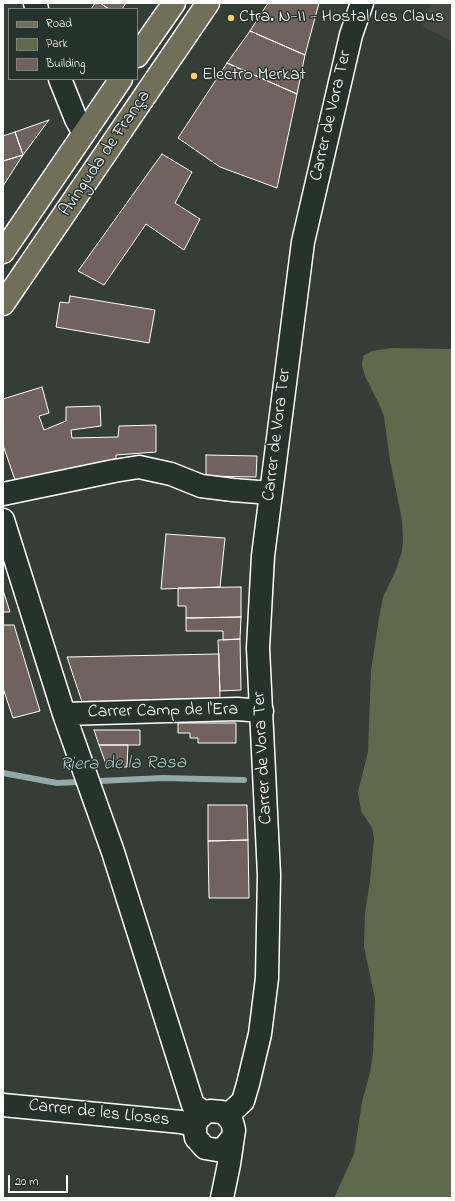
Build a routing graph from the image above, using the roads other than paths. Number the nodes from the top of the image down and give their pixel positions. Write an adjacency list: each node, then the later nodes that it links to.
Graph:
1 (174, 3): 4 (main road)
2 (208, 3): 10 (main road, Avinguda de França)
3 (362, 3): 11 (street, Carrer de Vora Ter)
4 (138, 55)
5 (60, 80): 7 (street)
6 (120, 80): 7 (main road, Avinguda de França)
7 (84, 133): 8 (main road, Avinguda de França)
8 (11, 234): 9 (main road, Avinguda de França)
9 (3, 252)
10 (3, 304)
11 (271, 493): 12 (street); 14 (street, Carrer de Vora Ter)
12 (3, 494)
13 (3, 520): 15 (street)
14 (262, 711): 15 (street, Carrer Camp de l'Era); 17 (street, Carrer de Vora Ter)
15 (64, 714): 18 (street)
16 (3, 1105): 18 (street, Carrer de les Lloses)
17 (227, 1116): 18 (street); 19 (street)
18 (200, 1120): 19 (street)
19 (232, 1138): 20 (street)
20 (222, 1198)

